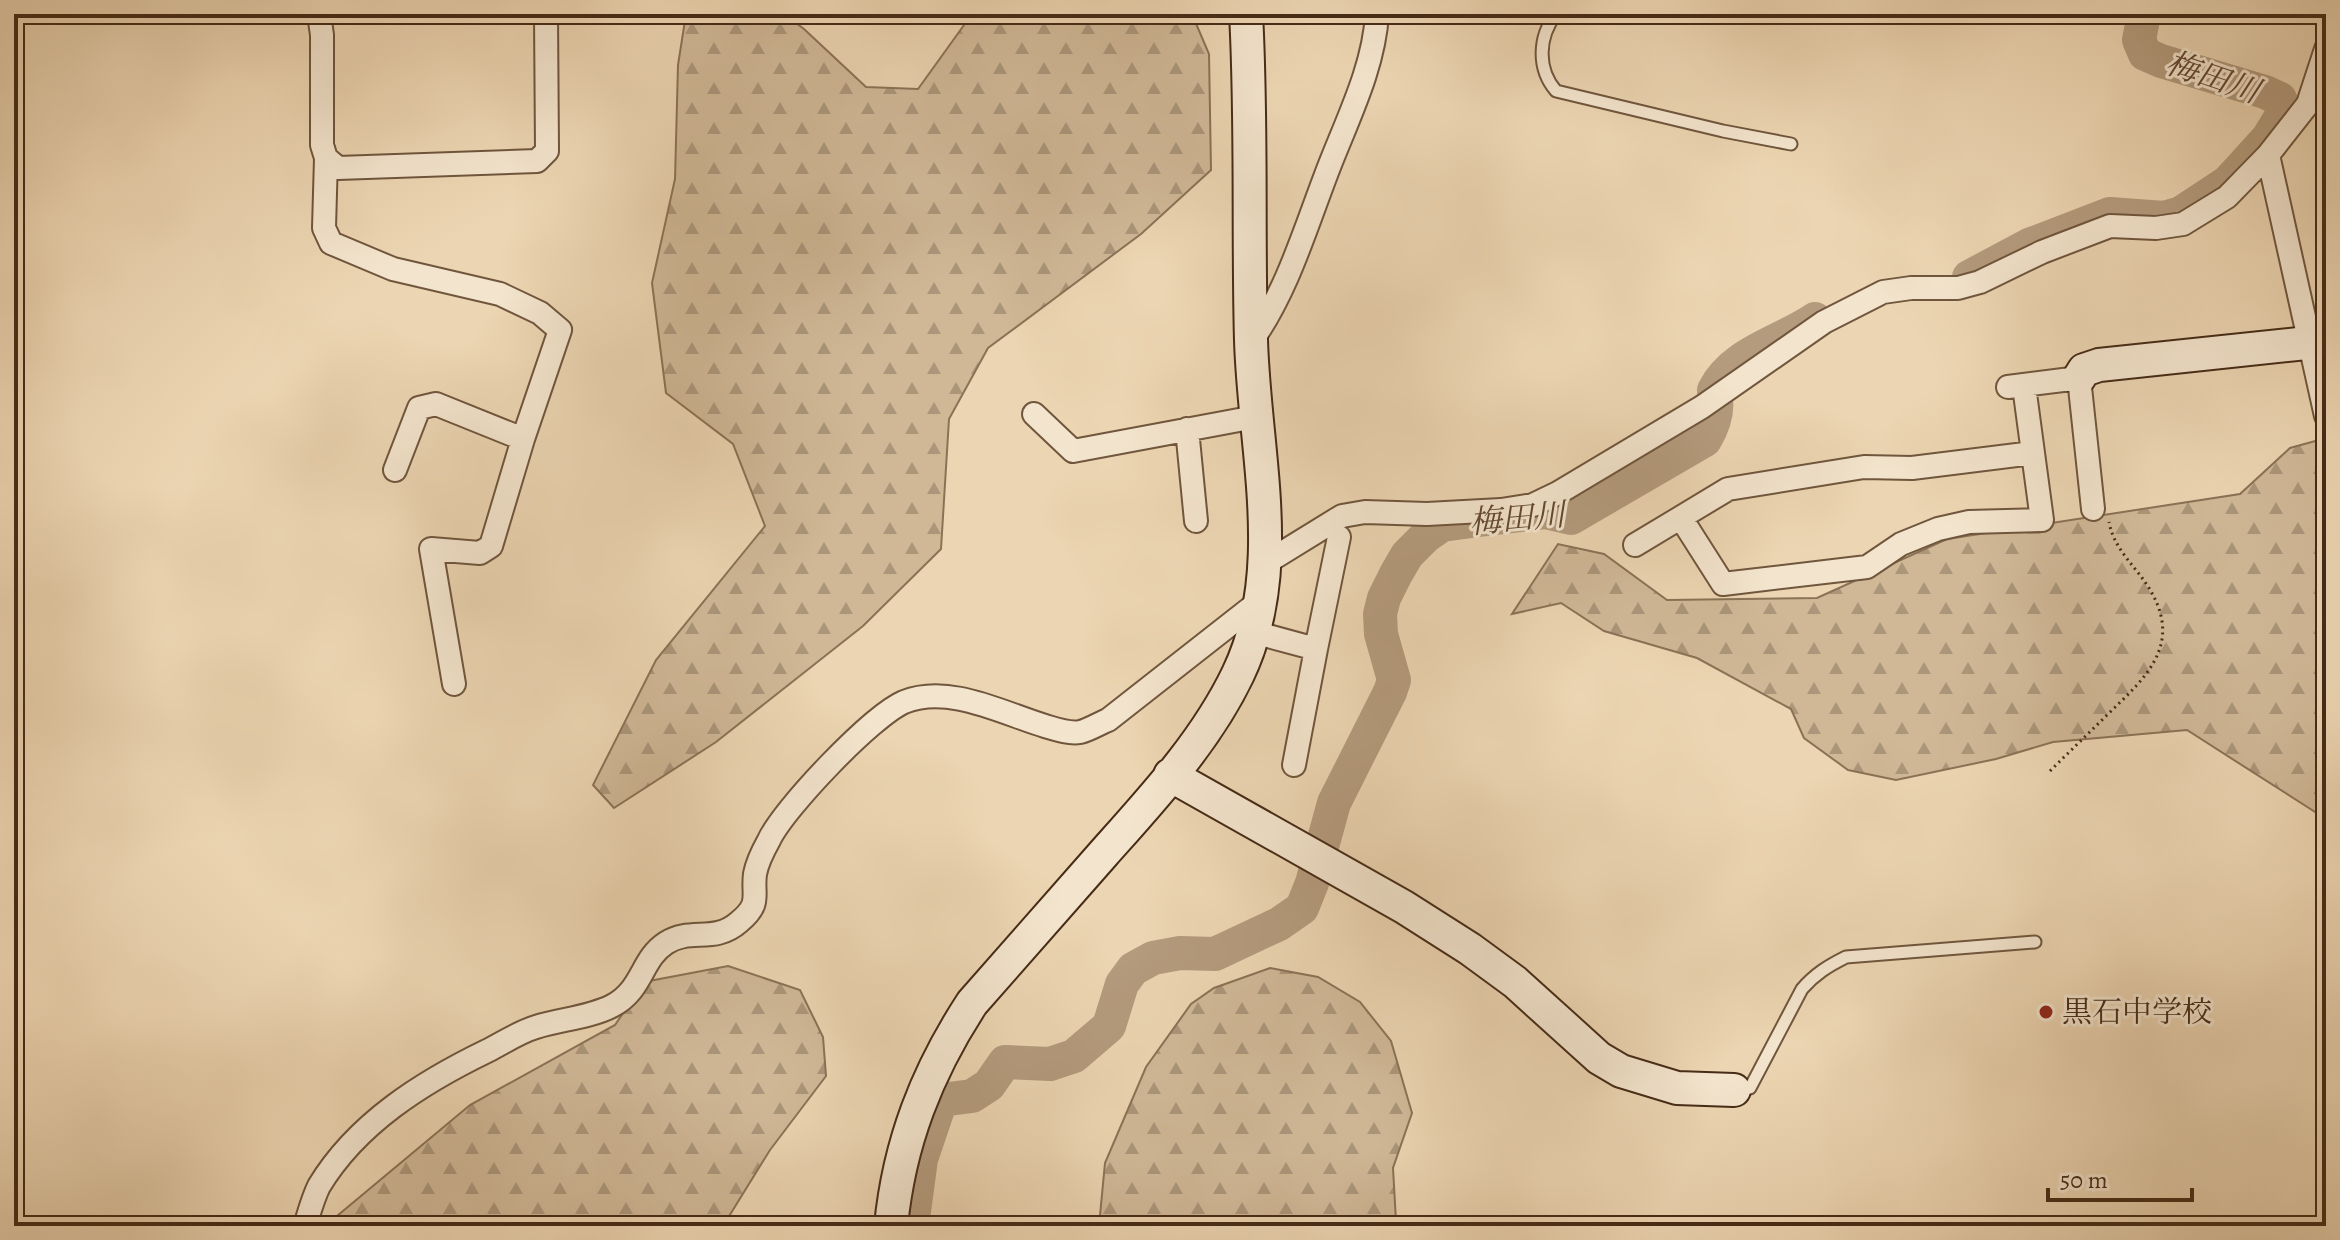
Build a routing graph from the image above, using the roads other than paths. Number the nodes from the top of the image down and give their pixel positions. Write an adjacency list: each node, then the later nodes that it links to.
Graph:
1 (319, 14): 9 (street)
2 (546, 14): 9 (street)
3 (1246, 14): 10 (street)
4 (1377, 14): 10 (street)
5 (1556, 14): 7 (lane)
6 (2326, 49): 8 (street)
7 (1791, 144)
8 (2268, 155): 11 (street); 25 (street)
9 (326, 158): 17 (street)
10 (1251, 342): 15 (street)
11 (2318, 342): 12 (street); 14 (street)
12 (2079, 378): 18 (street); 20 (street)
13 (1034, 414): 16 (street)
14 (2326, 416)
15 (1255, 417): 16 (street); 25 (street)
16 (1187, 429): 22 (street)
17 (523, 439): 19 (street); 29 (street)
18 (2033, 453): 21 (street); 21 (street)
19 (395, 470)
20 (2100, 512)
21 (1681, 518): 24 (street)
22 (1196, 521)
23 (1339, 537): 28 (street)
24 (1635, 545)
25 (1264, 564): 26 (street)
26 (1261, 600): 27 (street); 34 (street)
27 (1253, 632): 28 (street); 31 (street)
28 (1316, 649): 30 (street)
29 (454, 684)
30 (1294, 765)
31 (1170, 775): 33 (street); 35 (street)
32 (2035, 942): 33 (lane)
33 (1734, 1090)
34 (305, 1226)
35 (891, 1226)

